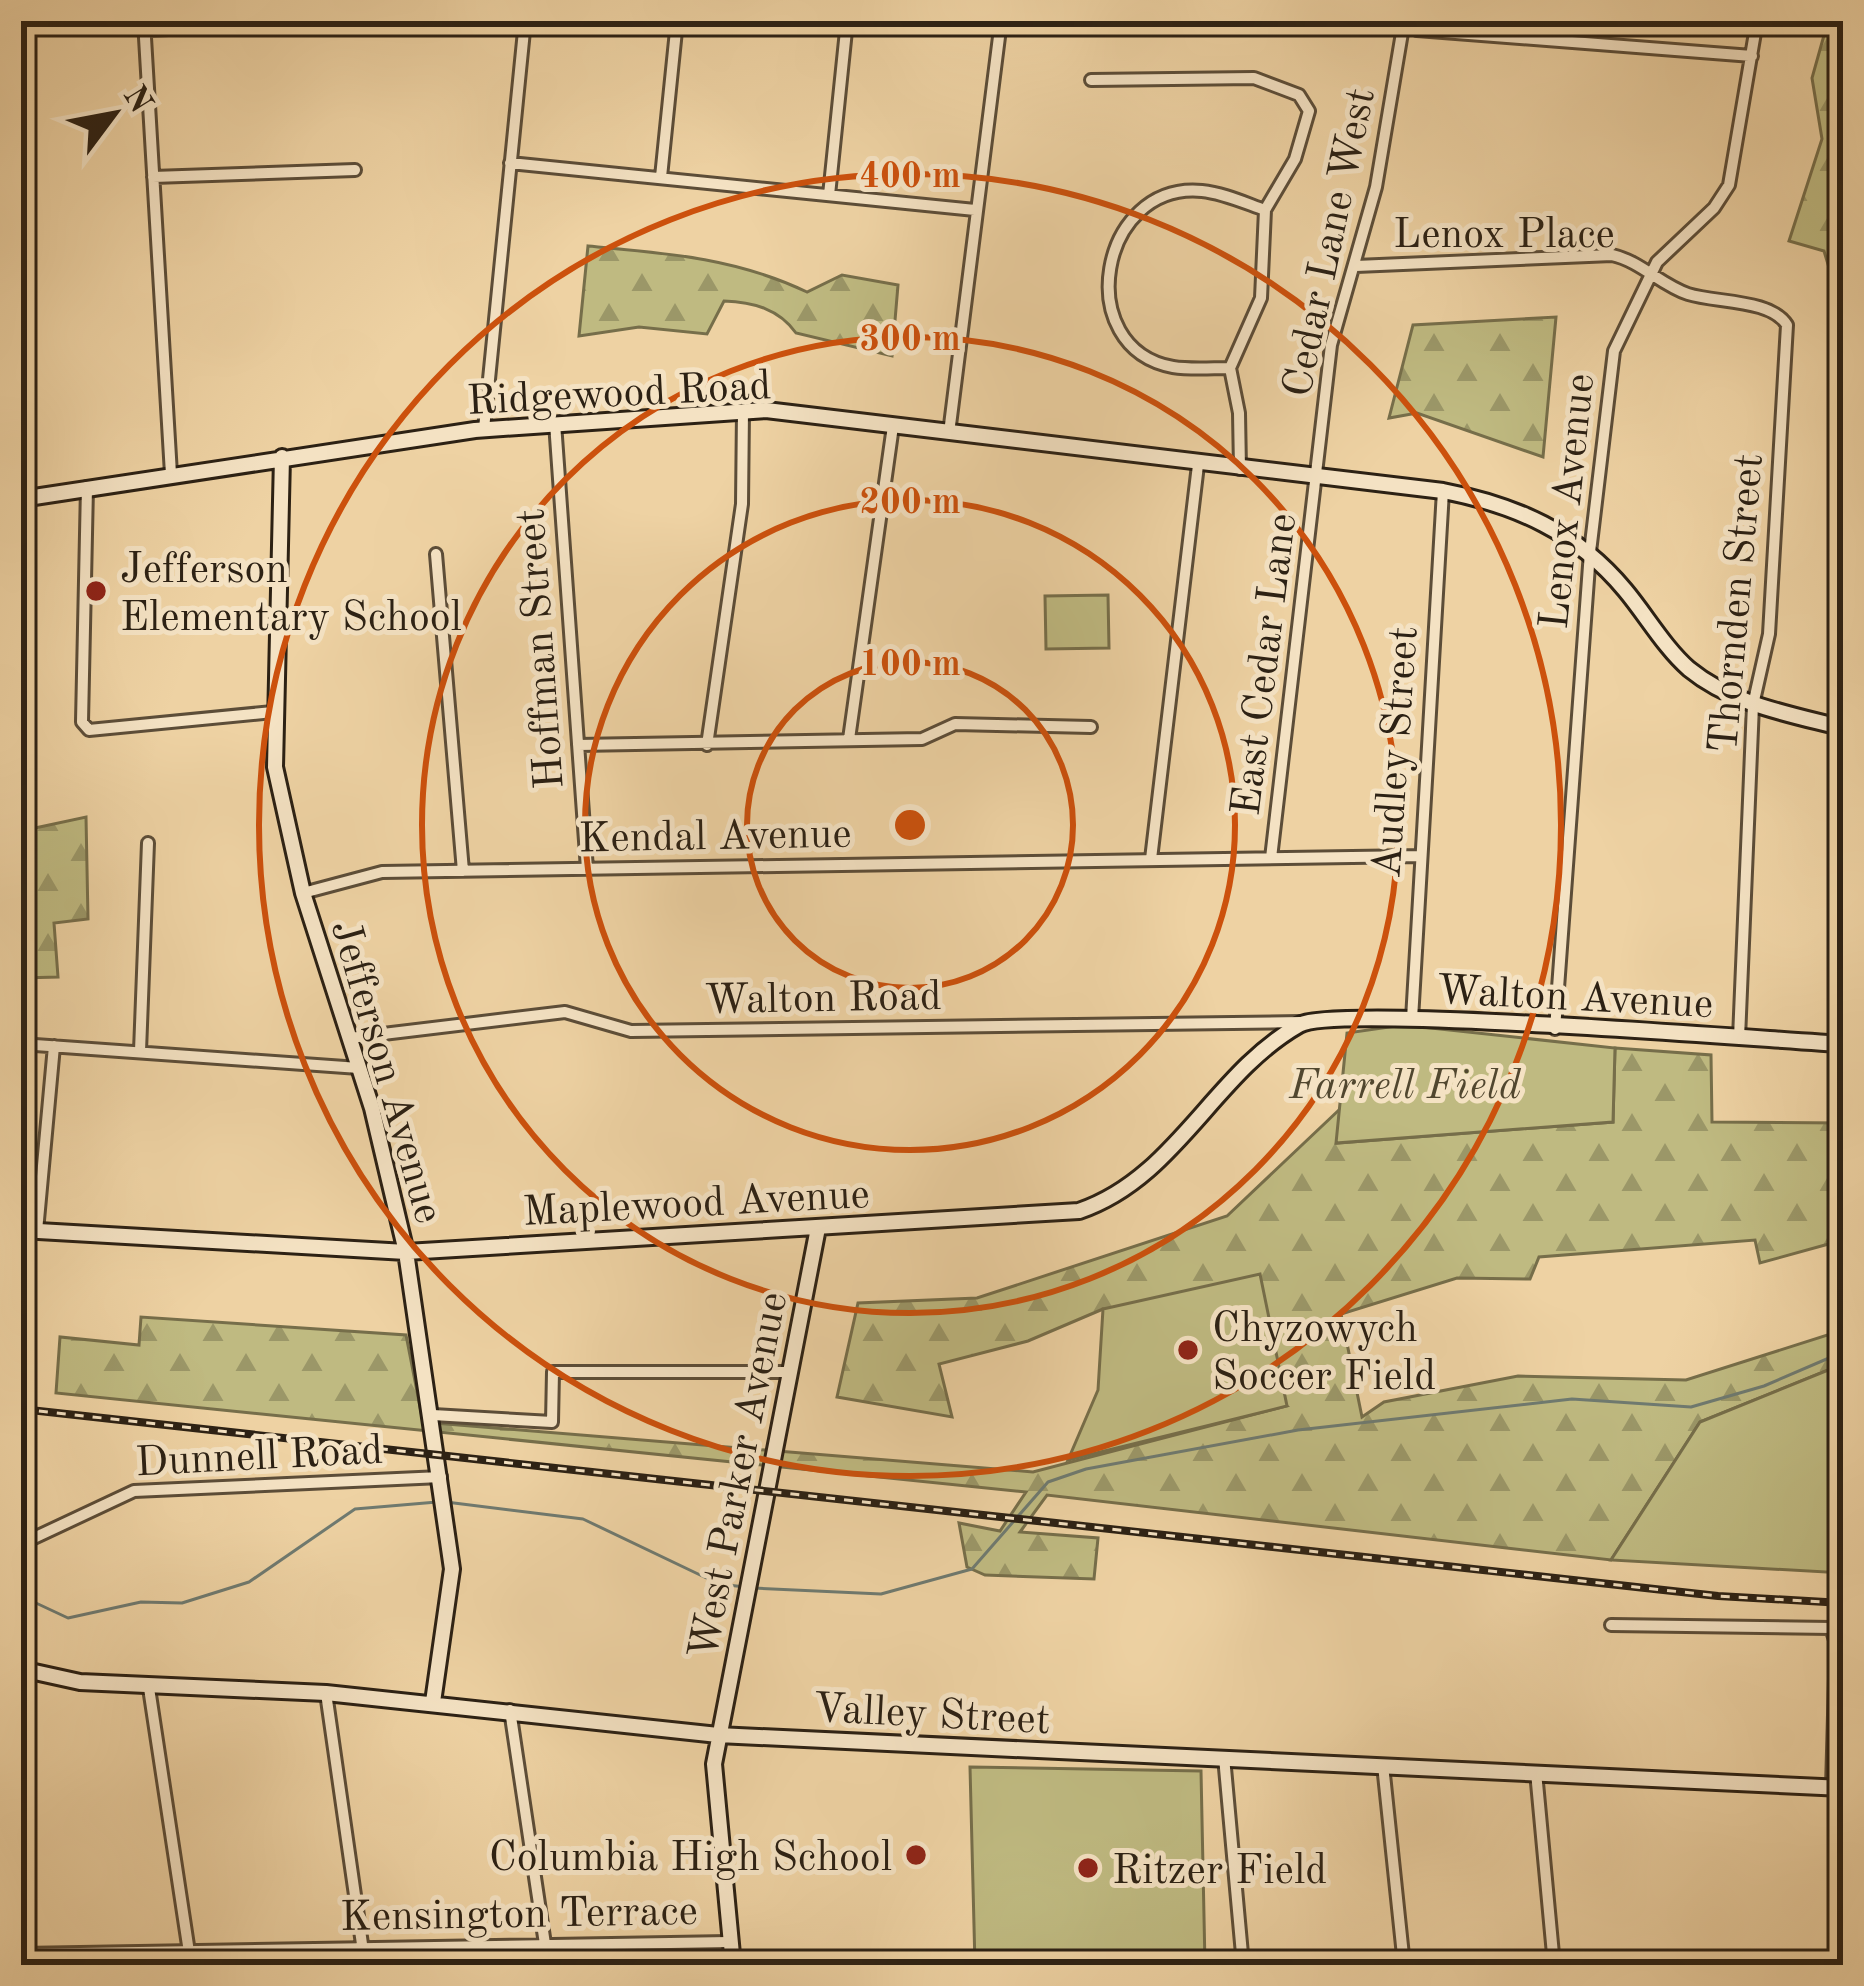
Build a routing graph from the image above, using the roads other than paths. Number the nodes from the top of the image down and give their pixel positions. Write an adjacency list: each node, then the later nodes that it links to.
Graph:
1 (365, 21): 8 (street)
2 (525, 21): 11 (street)
3 (676, 21): 14 (street)
4 (847, 21): 15 (street)
5 (1001, 21): 16 (street)
6 (1757, 21): 9 (street, Lenox Avenue)
7 (1403, 22): 9 (street); 18 (street, Cedar Lane West)
8 (144, 25): 13 (street)
9 (1752, 56): 19 (street, Lenox Avenue)
10 (1091, 80): 17 (street)
11 (510, 163): 14 (street); 24 (street)
12 (355, 170): 13 (street)
13 (153, 177): 29 (street)
14 (661, 177): 15 (street)
15 (829, 195): 16 (street)
16 (975, 210): 25 (street)
17 (1265, 210): 20 (street); 20 (street)
18 (1356, 266): 19 (street, Lenox Place); 30 (street, Cedar Lane West)
19 (1649, 274): 34 (street, Lenox Avenue); 36 (street, Thornden Street)
20 (1230, 368): 28 (street)
21 (743, 411): 22 (street, Ridgewood Road); 23 (street, Ridgewood Road); 42 (street)
22 (555, 423): 24 (street, Ridgewood Road); 41 (street, Hoffman Street)
23 (893, 426): 25 (street, Ridgewood Road); 40 (street)
24 (484, 429): 26 (street, Ridgewood Road)
25 (949, 433): 27 (street, Ridgewood Road)
26 (282, 457): 29 (street, Ridgewood Road); 37 (street, Jefferson Avenue)
27 (1198, 465): 28 (street, Ridgewood Road); 46 (street)
28 (1240, 469): 30 (street, Ridgewood Road)
29 (171, 474): 31 (street, Ridgewood Road)
30 (1316, 478): 32 (street, Ridgewood Road); 45 (street, East Cedar Lane)
31 (87, 487): 33 (street, Ridgewood Road); 37 (street)
32 (1443, 491): 34 (street, Ridgewood Road); 44 (street, Audley Street)
33 (21, 499)
34 (1590, 552): 36 (street); 52 (street, Lenox Avenue)
35 (436, 554): 48 (street)
36 (1754, 705): 39 (street); 54 (street, Thornden Street)
37 (272, 712): 49 (street, Jefferson Avenue)
38 (1091, 728): 40 (street)
39 (1843, 728)
40 (849, 739): 42 (street)
41 (578, 745): 42 (street); 47 (street, Hoffman Street)
42 (707, 745)
43 (148, 843): 58 (street)
44 (1418, 856): 45 (street, Kendal Avenue); 50 (street, Audley Street)
45 (1271, 858): 46 (street, Kendal Avenue)
46 (1151, 859): 47 (street, Kendal Avenue)
47 (587, 869): 48 (street, Kendal Avenue)
48 (463, 871): 49 (street, Kendal Avenue)
49 (303, 893): 53 (street, Jefferson Avenue)
50 (1412, 1018): 51 (street, Walton Avenue); 52 (street, Walton Avenue)
51 (1302, 1022): 53 (street, Walton Road); 60 (street, Maplewood Avenue)
52 (1555, 1029): 54 (street, Walton Avenue)
53 (350, 1038): 59 (street, Jefferson Avenue)
54 (1739, 1038): 56 (street, Walton Avenue)
55 (21, 1044): 57 (street)
56 (1843, 1044)
57 (54, 1046): 58 (street); 61 (street)
58 (140, 1051): 59 (street)
59 (358, 1068): 62 (street, Jefferson Avenue)
60 (818, 1228): 62 (street, Maplewood Avenue); 63 (street, West Parker Avenue)
61 (29, 1231): 62 (street, Maplewood Avenue)
62 (406, 1252): 64 (street, Jefferson Avenue)
63 (790, 1372): 64 (street, Dunnell Road); 73 (street, West Parker Avenue)
64 (433, 1415): 65 (street, Jefferson Avenue)
65 (441, 1477): 66 (street, Dunnell Road); 71 (street, Jefferson Avenue)
66 (21, 1544)
67 (1611, 1625): 77 (street)
68 (21, 1669): 69 (street, Valley Street)
69 (148, 1688): 70 (street, Valley Street); 81 (street)
70 (326, 1693): 71 (street, Valley Street); 80 (street)
71 (433, 1702): 72 (street, Valley Street)
72 (510, 1710): 73 (street, Valley Street); 79 (street)
73 (718, 1735): 74 (street, Valley Street); 78 (street, West Parker Avenue)
74 (1223, 1757): 75 (street, Valley Street); 85 (street)
75 (1383, 1765): 76 (street, Valley Street); 86 (street)
76 (1536, 1772): 77 (street, Valley Street); 87 (street)
77 (1837, 1788)
78 (729, 1942): 79 (street, Kensington Terrace); 84 (street, West Parker Avenue)
79 (545, 1944): 80 (street, Kensington Terrace)
80 (364, 1947): 81 (street, Kensington Terrace); 83 (street)
81 (189, 1952): 82 (street, Kensington Terrace)
82 (21, 1954)
83 (364, 1965)
84 (733, 1965)
85 (1243, 1965)
86 (1404, 1965)
87 (1554, 1965)

